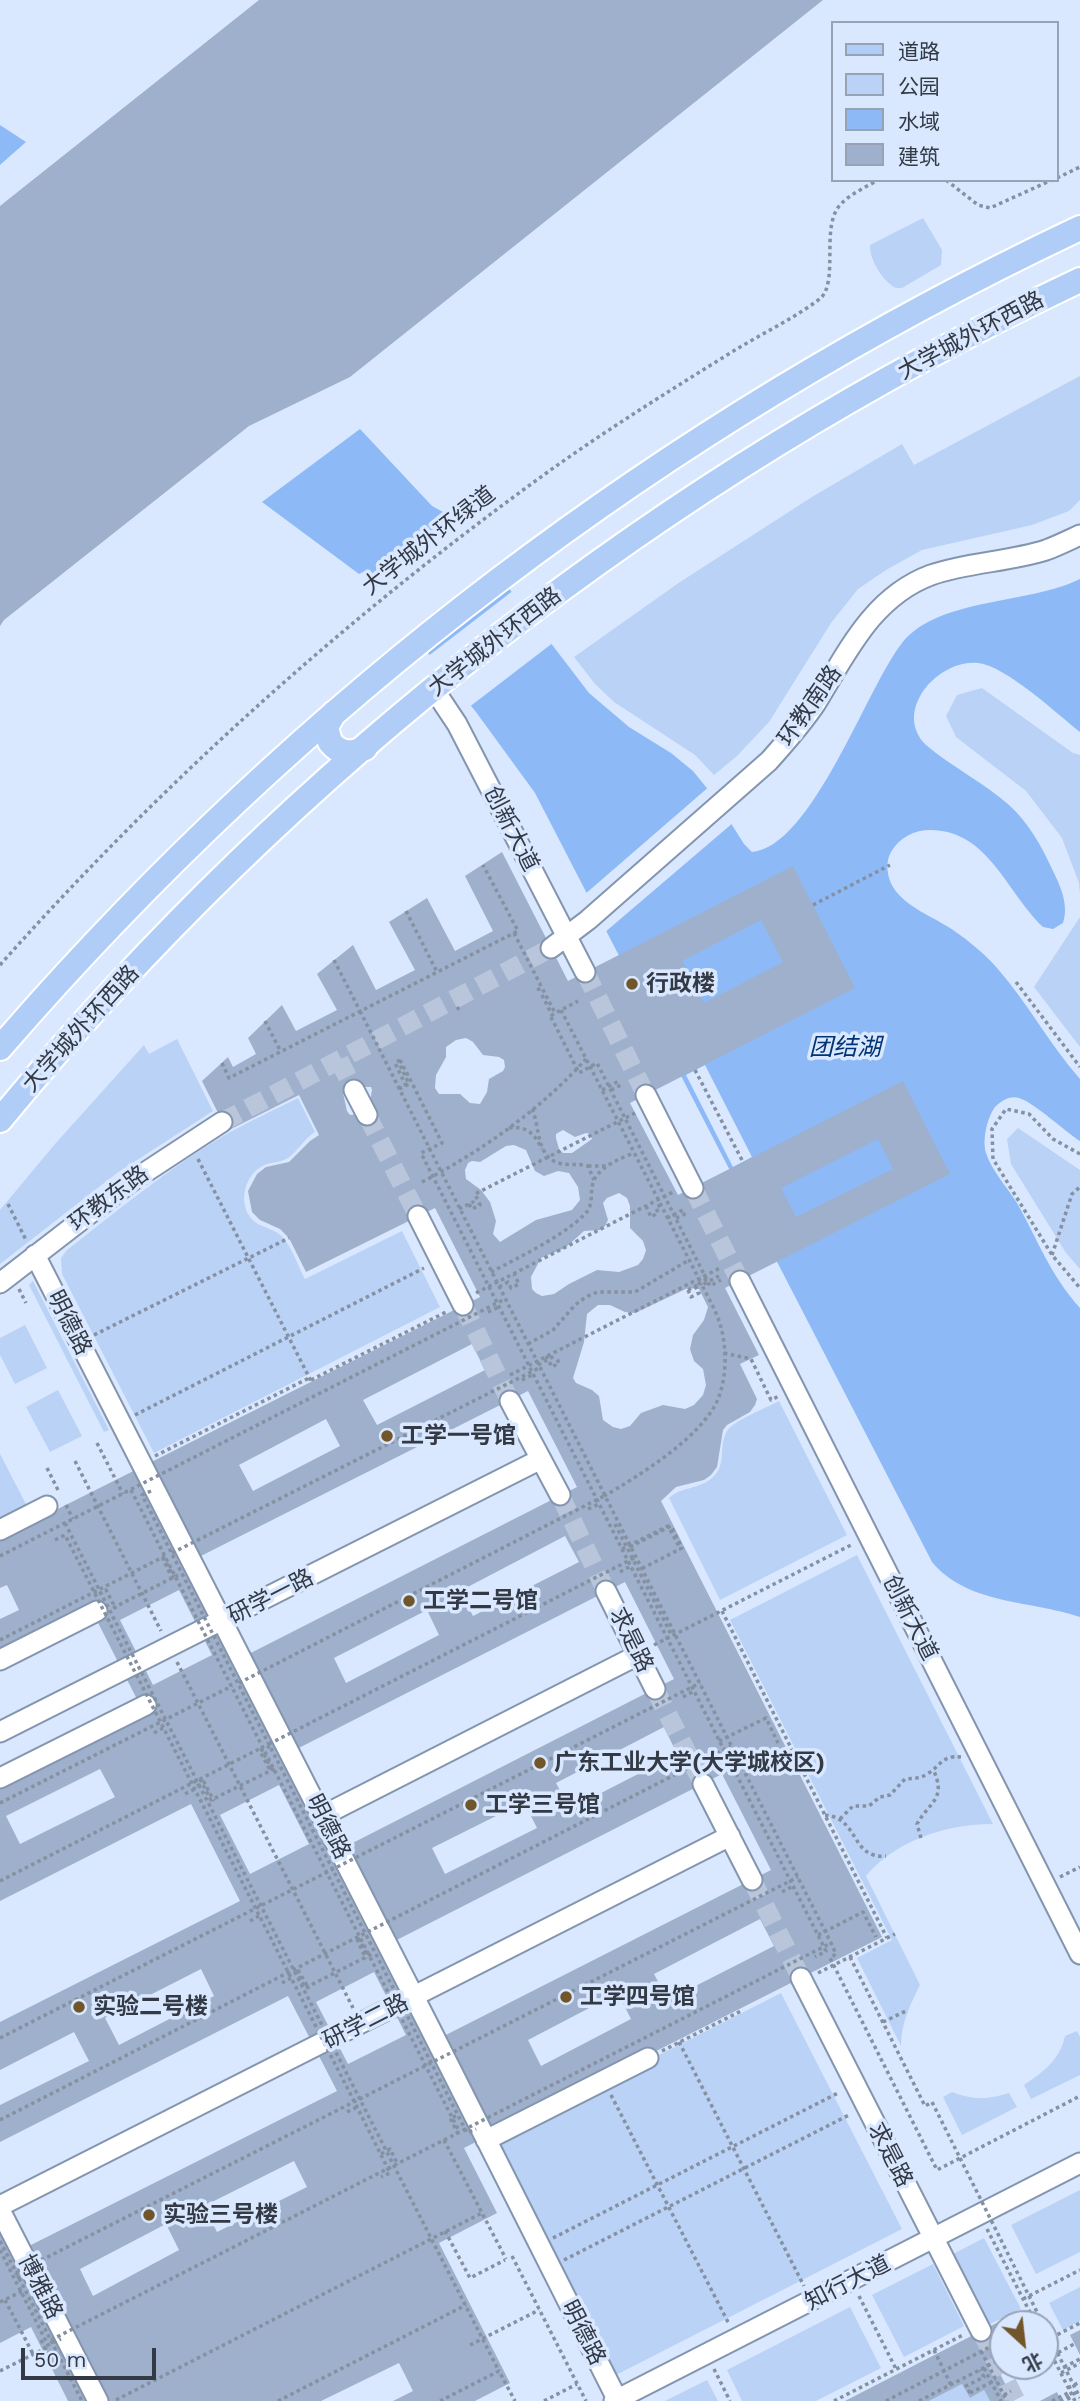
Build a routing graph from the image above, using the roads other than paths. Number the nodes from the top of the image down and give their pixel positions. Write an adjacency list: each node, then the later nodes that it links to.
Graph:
1 (1080, 228): 5 (main road, 大学城外环西路)
2 (1080, 280): 4 (main road, 大学城外环西路)
3 (1080, 535): 7 (lane, 环教南路)
4 (433, 688): 6 (main road, 大学城外环西路); 7 (lane, 创新大道)
5 (334, 713): 6 (main road); 9 (main road, 大学城外环西路)
6 (365, 748): 13 (main road, 大学城外环西路)
7 (567, 937): 8 (lane, 创新大道)
8 (585, 972)
9 (0, 1048)
10 (354, 1090): 12 (lane)
11 (646, 1095): 15 (lane)
12 (367, 1115)
13 (0, 1121)
14 (222, 1122): 17 (lane, 环教东路)
15 (687, 1188)
16 (418, 1216): 20 (lane)
17 (31, 1248): 19 (lane, 环教东路); 28 (lane, 明德路)
18 (727, 1279): 39 (lane, 创新大道)
19 (0, 1283)
20 (460, 1305)
21 (510, 1401): 22 (lane)
22 (541, 1459): 23 (lane); 28 (lane, 研学一路)
23 (560, 1496)
24 (47, 1506): 25 (lane)
25 (0, 1530)
26 (606, 1591): 29 (lane, 求是路)
27 (102, 1605): 30 (lane)
28 (222, 1622): 33 (lane, 研学一路); 36 (lane, 明德路)
29 (643, 1652): 31 (lane, 求是路); 36 (lane)
30 (0, 1660)
31 (655, 1689)
32 (146, 1705): 34 (lane)
33 (0, 1732)
34 (0, 1778)
35 (703, 1784): 37 (lane)
36 (322, 1816): 41 (lane, 明德路)
37 (730, 1836): 38 (lane); 41 (lane, 研学二路)
38 (752, 1880)
39 (1080, 1954)
40 (807, 1977): 46 (lane, 求是路)
41 (415, 1997): 43 (lane, 明德路); 45 (lane, 研学二路)
42 (648, 2058): 43 (lane)
43 (481, 2134): 49 (lane, 明德路)
44 (1080, 2163): 46 (lane, 知行大道)
45 (0, 2208): 48 (lane, 博雅路)
46 (933, 2239): 47 (lane, 求是路); 49 (lane, 知行大道)
47 (980, 2329)
48 (98, 2401)
49 (616, 2401)

